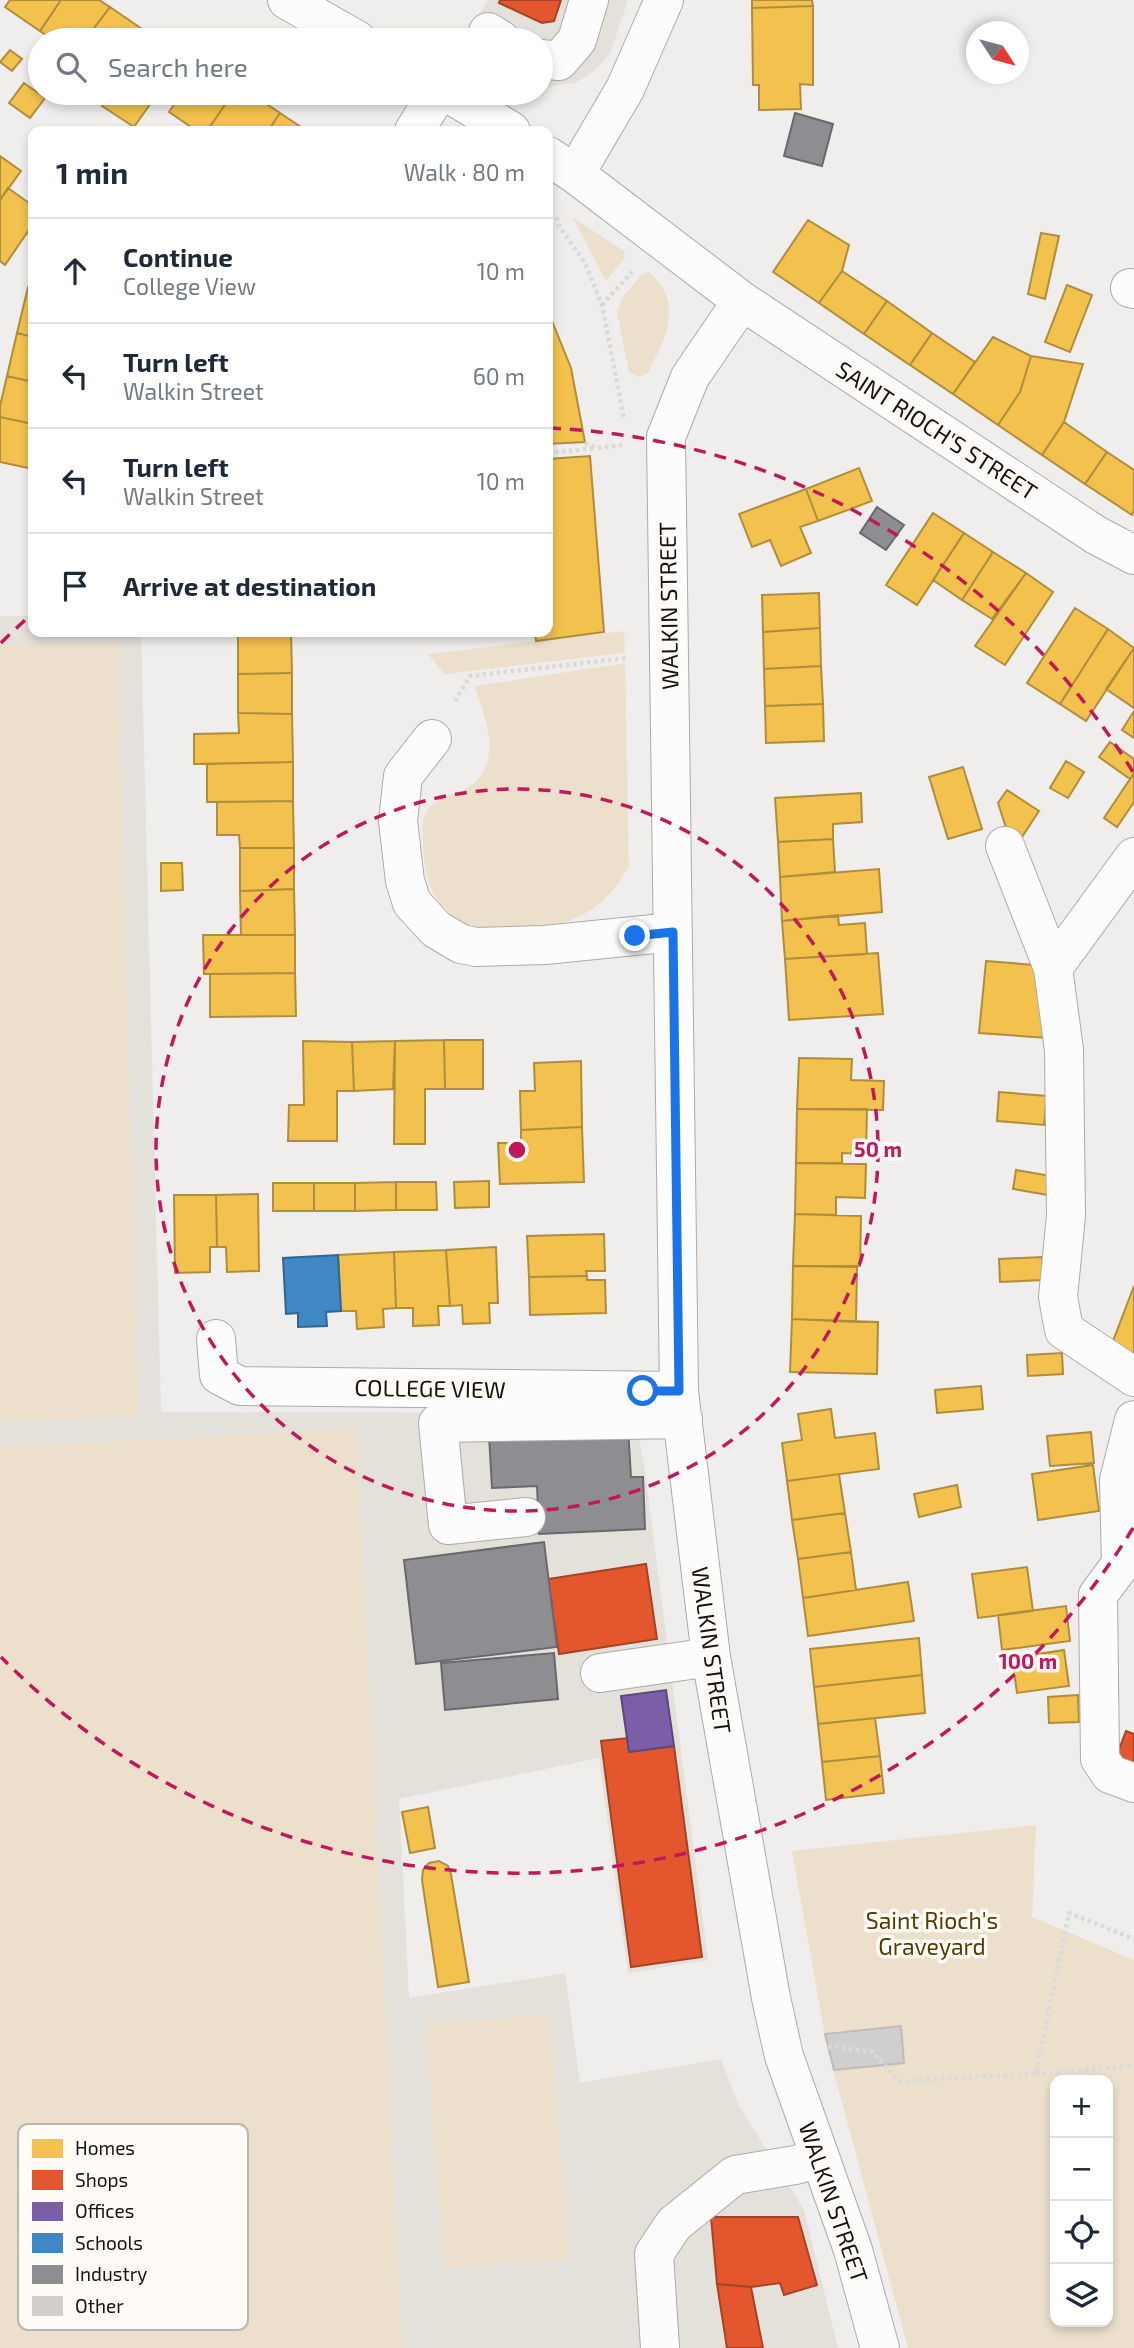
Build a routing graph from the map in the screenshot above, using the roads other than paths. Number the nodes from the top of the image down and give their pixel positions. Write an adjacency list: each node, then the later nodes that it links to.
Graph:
1 (287, 0): 4 (street)
2 (589, 0): 5 (street)
3 (655, 3): 10 (street)
4 (336, 28)
5 (553, 60)
6 (430, 105): 8 (street)
7 (468, 105): 9 (street)
8 (417, 126)
9 (503, 126)
10 (561, 165): 11 (street, SAINT RIOCH'S STREET)
11 (742, 302): 12 (street, SAINT RIOCH'S STREET); 16 (street, WALKIN STREET)
12 (1134, 555)
13 (432, 738): 16 (street)
14 (1005, 846): 17 (street)
15 (1134, 857): 17 (street)
16 (673, 932): 20 (street, WALKIN STREET)
17 (1053, 968): 19 (street)
18 (216, 1339): 20 (street, COLLEGE VIEW)
19 (1134, 1377)
20 (681, 1405): 22 (street); 23 (street, WALKIN STREET)
21 (1134, 1420): 25 (street)
22 (526, 1517)
23 (710, 1657): 24 (street); 26 (street, WALKIN STREET)
24 (600, 1673)
25 (1134, 1783)
26 (819, 2159): 27 (street); 28 (street, WALKIN STREET)
27 (660, 2348)
28 (880, 2348)

